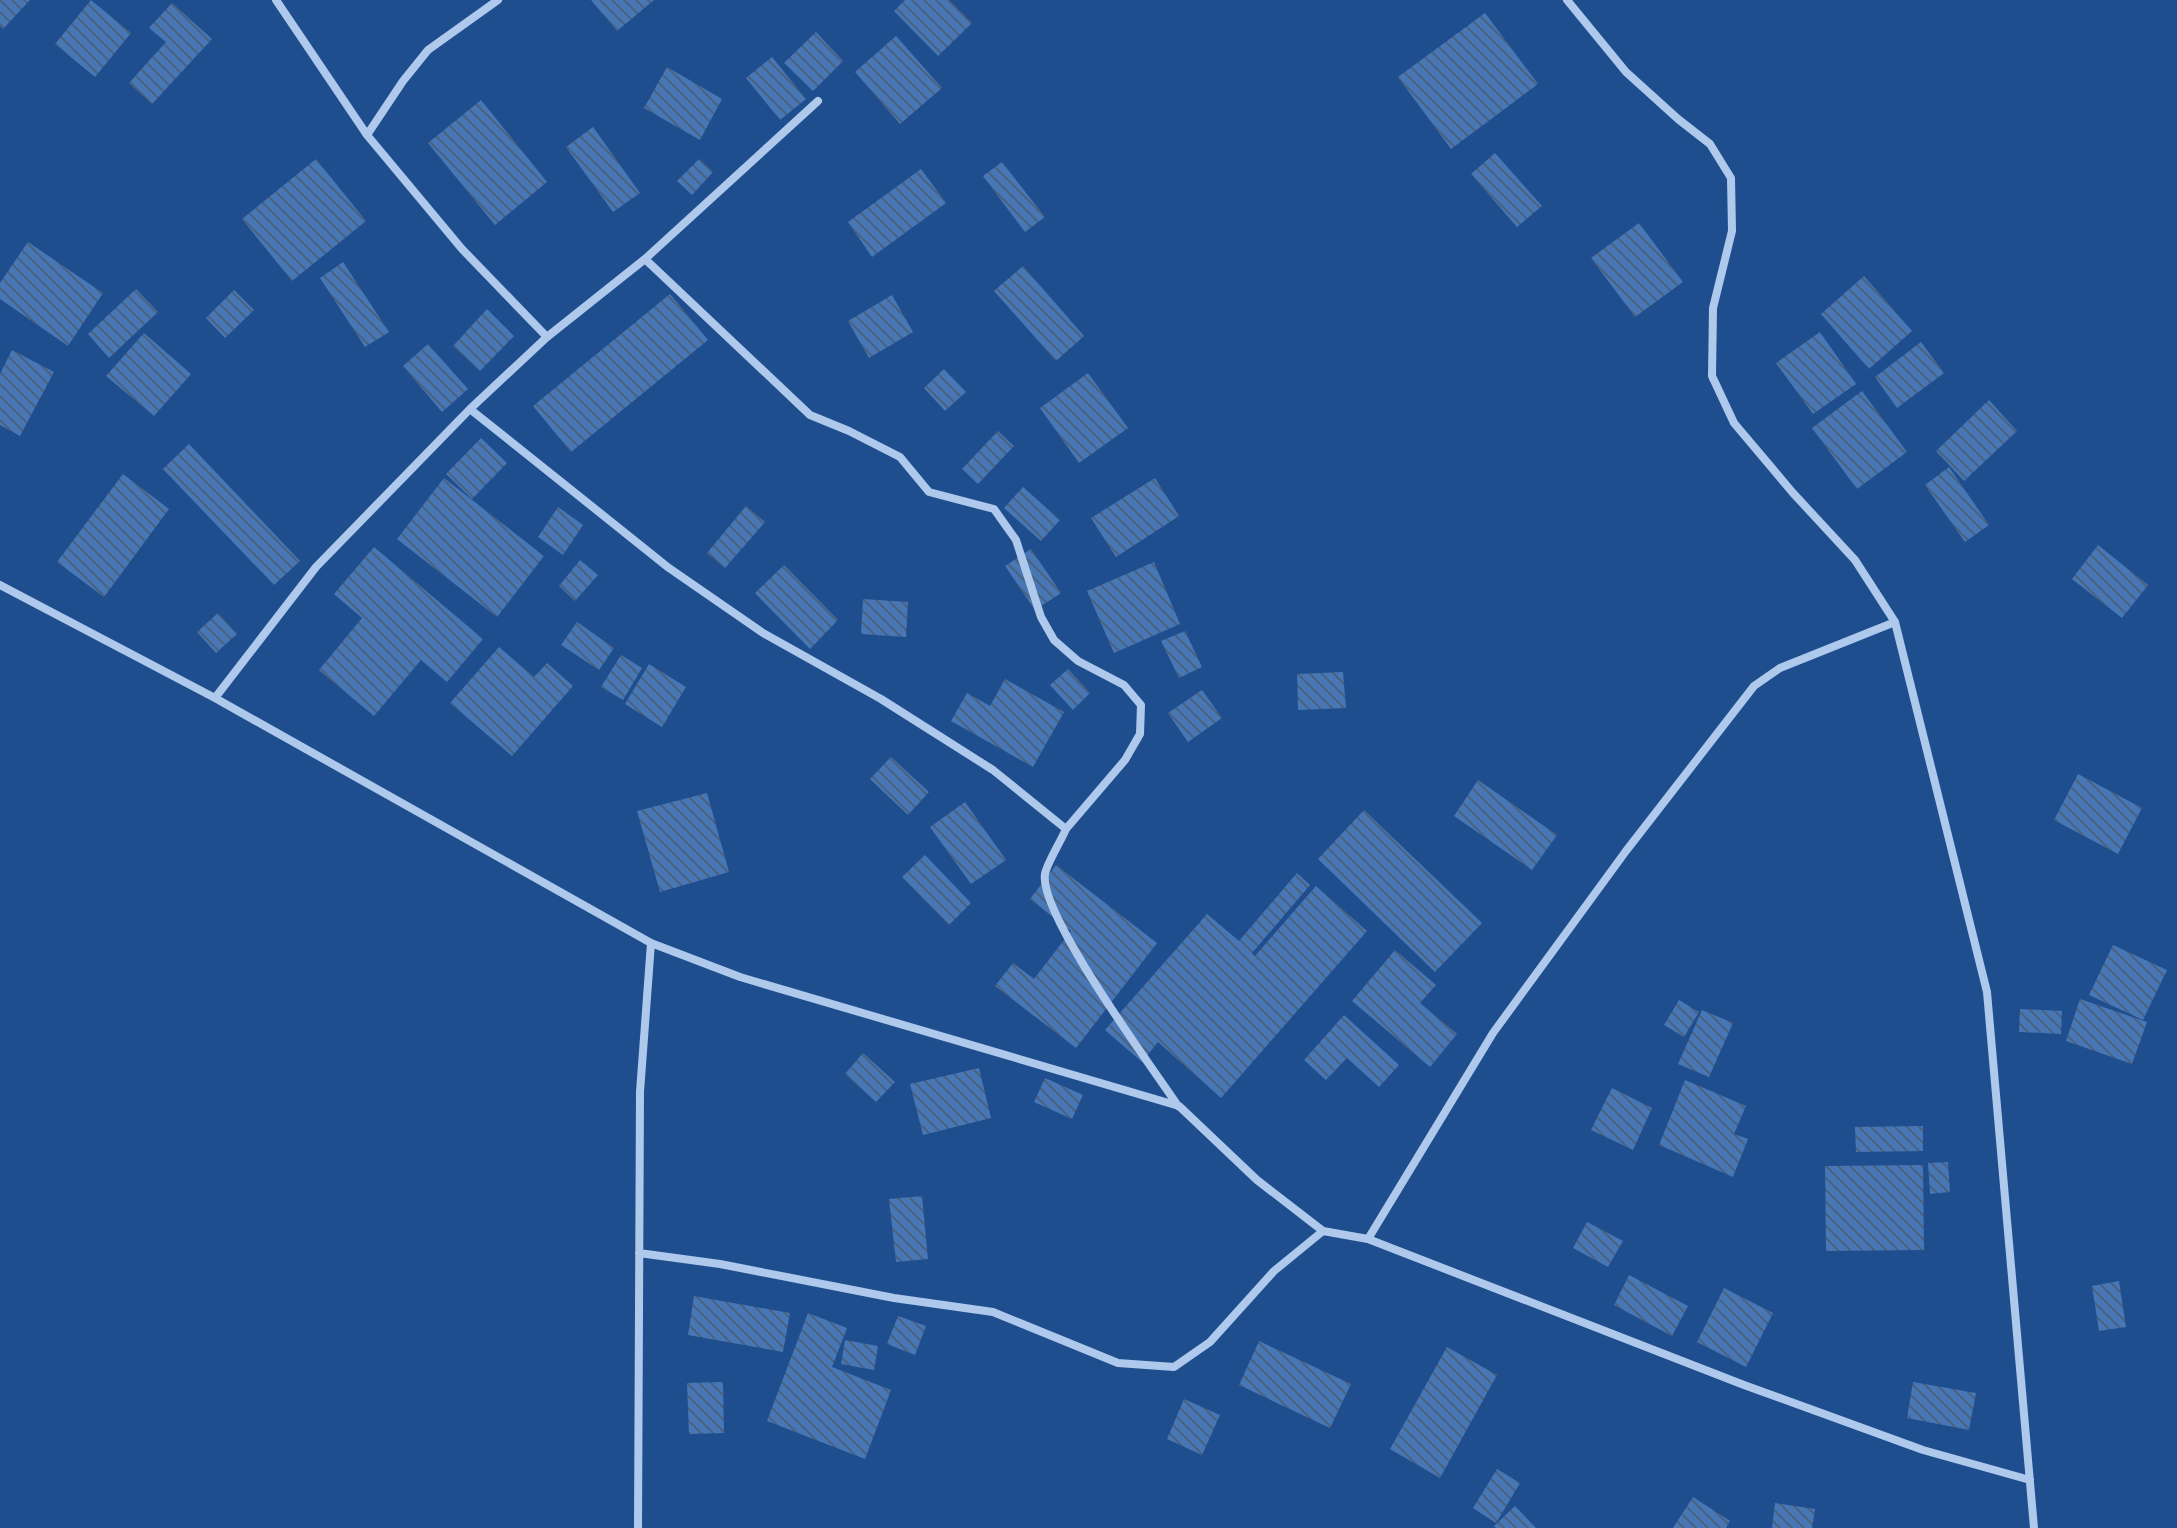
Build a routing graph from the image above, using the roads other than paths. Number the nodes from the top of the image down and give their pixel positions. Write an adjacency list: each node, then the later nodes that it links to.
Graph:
1 (276, 0): 5 (street)
2 (498, 0): 5 (street)
3 (1567, 0): 10 (street)
4 (818, 101): 6 (street)
5 (367, 135): 7 (street)
6 (645, 259): 7 (street); 12 (street)
7 (547, 337): 8 (street)
8 (470, 409): 11 (street); 12 (street)
9 (0, 585): 11 (street)
10 (1895, 622): 16 (street); 18 (street)
11 (215, 698): 13 (street)
12 (1066, 829): 14 (street)
13 (651, 943): 14 (street); 17 (street)
14 (1179, 1106): 15 (street)
15 (1323, 1231): 16 (street); 17 (street)
16 (1368, 1239): 18 (street)
17 (639, 1253): 19 (street)
18 (2030, 1480): 20 (street)
19 (638, 1528)
20 (2034, 1528)

